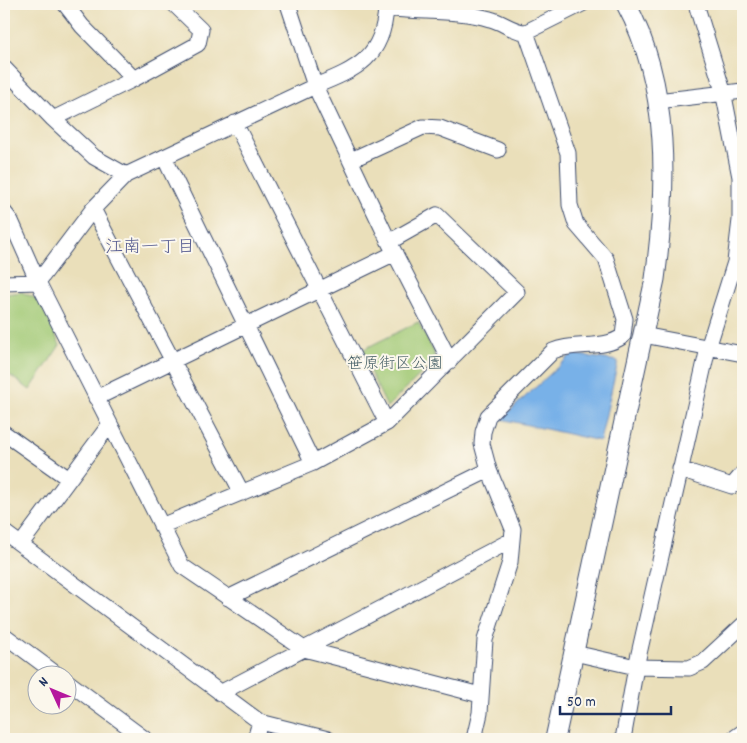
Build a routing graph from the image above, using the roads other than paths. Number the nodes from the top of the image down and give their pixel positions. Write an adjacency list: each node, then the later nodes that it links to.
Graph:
1 (65, 4): 10 (street)
2 (174, 4): 10 (street)
3 (288, 4): 11 (street)
4 (582, 4): 8 (street)
5 (626, 4): 14 (street)
6 (696, 4): 12 (street)
7 (384, 6): 8 (street); 11 (street)
8 (526, 32): 40 (street)
9 (4, 68): 15 (street)
10 (134, 79): 15 (street)
11 (314, 86): 16 (street); 19 (street)
12 (723, 91): 13 (street); 14 (street); 21 (street)
13 (743, 91)
14 (657, 101): 30 (street)
15 (54, 120): 20 (street)
16 (235, 124): 18 (street); 28 (street)
17 (498, 150): 19 (street)
18 (164, 156): 20 (street); 29 (street)
19 (351, 160): 24 (street)
20 (126, 175): 22 (street)
21 (742, 177): 25 (street)
22 (93, 209): 26 (street); 33 (street)
23 (4, 212): 26 (street)
24 (392, 247): 28 (street); 34 (street); 34 (street)
25 (739, 263): 31 (street)
26 (38, 282): 27 (street); 35 (street)
27 (4, 283)
28 (320, 289): 29 (street); 36 (street)
29 (246, 325): 33 (street); 39 (street)
30 (643, 335): 31 (street); 53 (street)
31 (708, 348): 32 (street); 41 (street)
32 (743, 354)
33 (173, 360): 35 (street); 44 (street)
34 (450, 361): 36 (street)
35 (96, 398): 37 (street)
36 (387, 423): 39 (street)
37 (110, 424): 43 (street); 45 (street)
38 (4, 432): 43 (street)
39 (313, 463): 44 (street)
40 (489, 470): 47 (street); 49 (street)
41 (680, 470): 42 (street); 55 (street)
42 (743, 473)
43 (69, 479): 48 (street)
44 (242, 493): 45 (street)
45 (161, 526): 49 (street)
46 (4, 532): 48 (street)
47 (512, 540): 52 (street); 58 (street)
48 (21, 544): 57 (street)
49 (228, 598): 52 (street)
50 (743, 625): 55 (street)
51 (4, 635): 54 (street)
52 (304, 650): 57 (street); 58 (street)
53 (574, 653): 55 (street); 65 (street)
54 (46, 666)
55 (636, 668): 66 (street)
56 (78, 690): 61 (street)
57 (220, 693): 59 (street)
58 (480, 695): 64 (street)
59 (260, 722): 62 (street); 63 (street)
60 (743, 732): 67 (street)
61 (144, 739)
62 (256, 739)
63 (328, 739)
64 (474, 739)
65 (555, 739)
66 (624, 739)
67 (732, 739)

